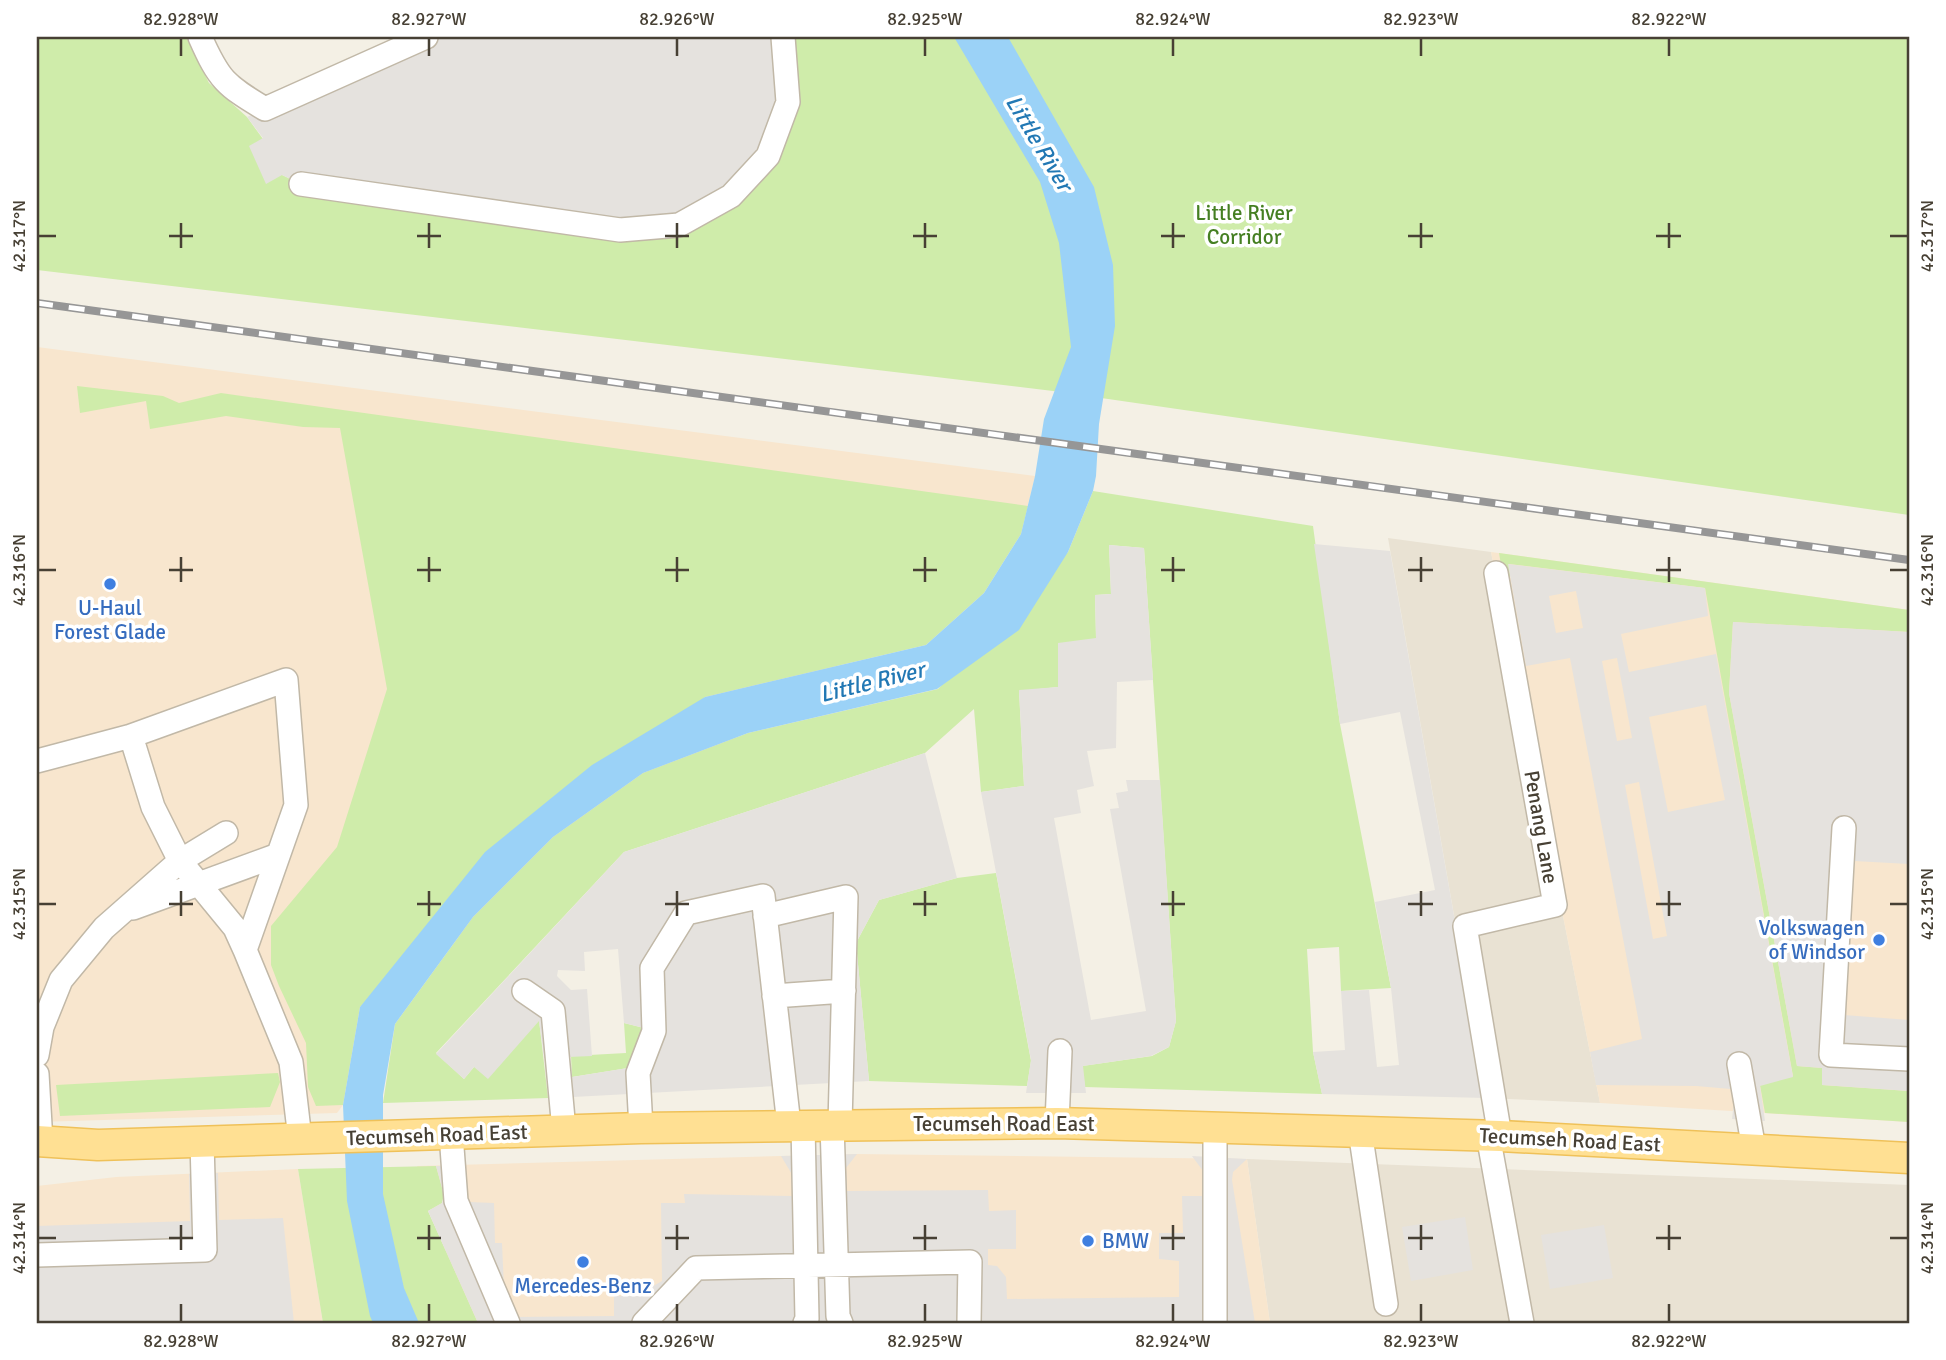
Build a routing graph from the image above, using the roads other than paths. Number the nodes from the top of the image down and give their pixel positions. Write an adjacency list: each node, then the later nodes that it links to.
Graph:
1 (200, 37): 2 (street)
2 (426, 37)
3 (783, 37): 4 (street)
4 (301, 184)
5 (1496, 573): 31 (street, Penang Lane)
6 (131, 736): 7 (street); 10 (street); 11 (street)
7 (37, 761)
8 (1844, 828): 21 (street)
9 (226, 834): 11 (street)
10 (278, 855): 12 (street); 15 (street)
11 (180, 861): 12 (street); 13 (street)
12 (199, 884): 13 (street); 15 (street)
13 (122, 912): 20 (street)
14 (765, 916): 17 (street); 18 (street); 27 (street)
15 (245, 950): 32 (street)
16 (524, 991): 28 (street)
17 (844, 991): 18 (street); 25 (street)
18 (774, 996): 25 (street)
19 (1060, 1051): 24 (street)
20 (37, 1055)
21 (1909, 1059)
22 (1739, 1064): 35 (street)
23 (37, 1074): 34 (street)
24 (1057, 1123): 25 (main road, Tecumseh Road East); 26 (main road, Tecumseh Road East)
25 (816, 1125): 27 (main road, Tecumseh Road East); 38 (street); 39 (street)
26 (1215, 1127): 29 (main road, Tecumseh Road East); 46 (street)
27 (640, 1128): 28 (main road, Tecumseh Road East)
28 (564, 1130): 30 (main road, Tecumseh Road East)
29 (1360, 1131): 31 (main road, Tecumseh Road East); 40 (street)
30 (451, 1134): 32 (main road, Tecumseh Road East); 41 (street)
31 (1494, 1136): 35 (main road, Tecumseh Road East); 47 (street)
32 (300, 1139): 33 (main road, Tecumseh Road East)
33 (202, 1142): 34 (main road, Tecumseh Road East); 37 (street)
34 (38, 1148)
35 (1754, 1149): 36 (main road, Tecumseh Road East)
36 (1909, 1158)
37 (37, 1255)
38 (836, 1264): 39 (street); 44 (street); 45 (street)
39 (806, 1265): 42 (street); 43 (street)
40 (1386, 1304)
41 (508, 1323)
42 (644, 1323)
43 (805, 1323)
44 (841, 1323)
45 (969, 1323)
46 (1215, 1323)
47 (1522, 1323)

